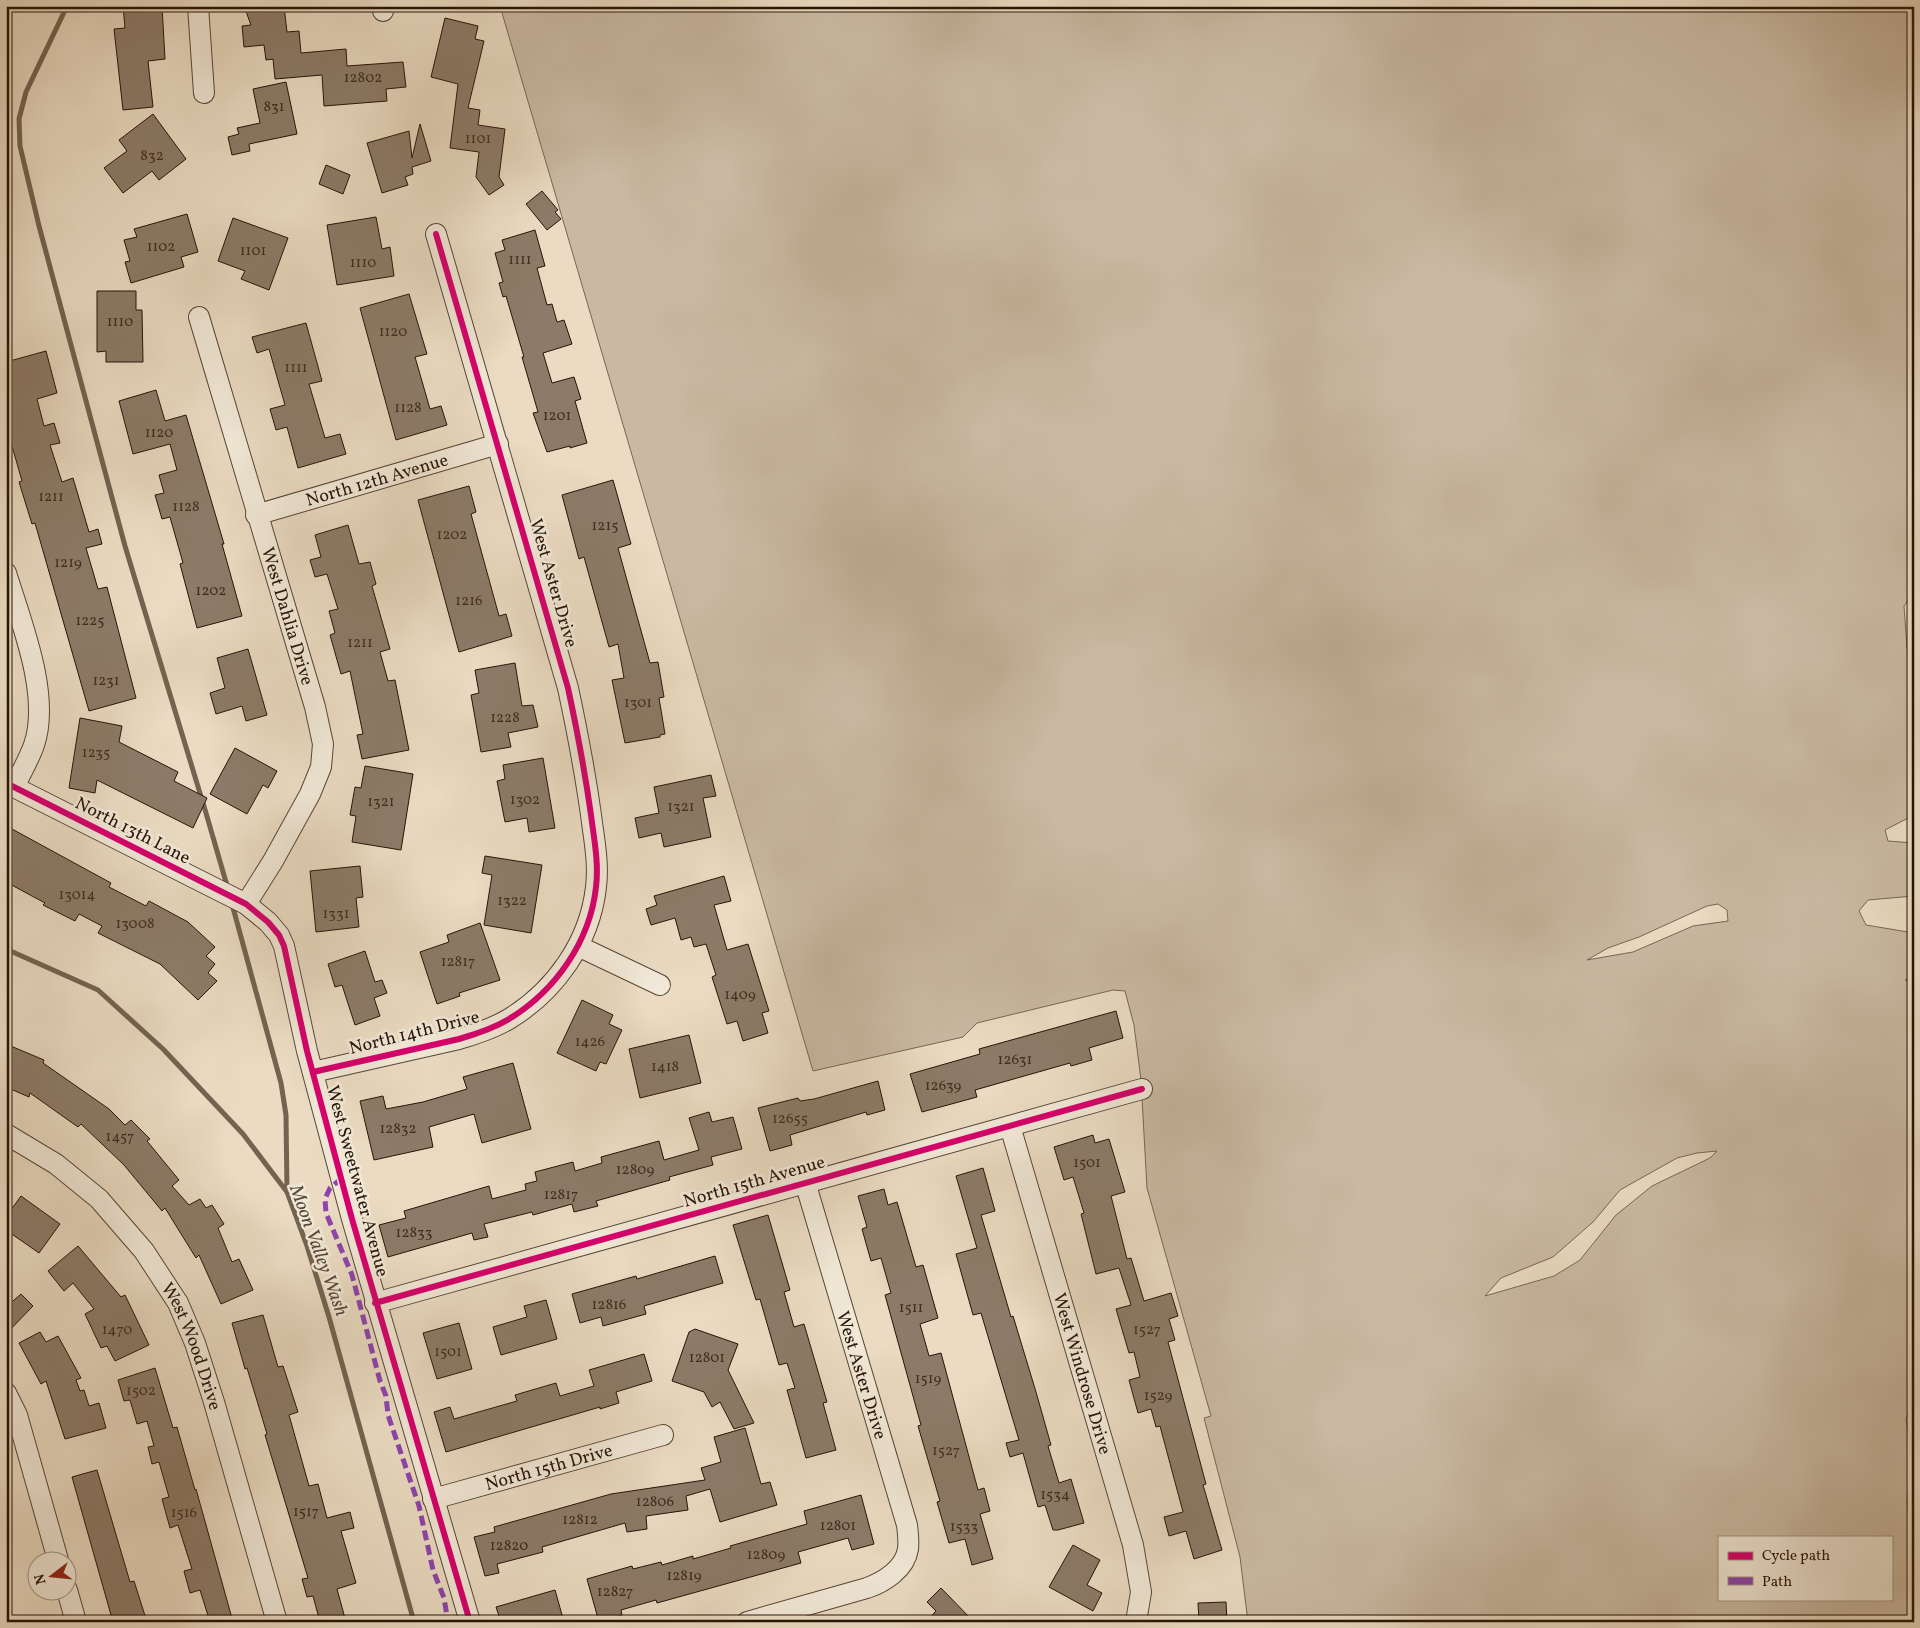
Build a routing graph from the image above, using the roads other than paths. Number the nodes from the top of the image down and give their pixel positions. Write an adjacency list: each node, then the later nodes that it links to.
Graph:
1 (198, 6): 2 (street)
2 (204, 93)
3 (436, 234): 5 (street, West Aster Drive)
4 (199, 317): 6 (street, West Dahlia Drive)
5 (498, 444): 6 (street, North 12th Avenue); 10 (street, West Aster Drive)
6 (256, 515): 9 (street, West Dahlia Drive)
7 (6, 573): 8 (street)
8 (10, 785): 9 (street, North 13th Lane)
9 (242, 903): 12 (street, West Sweetwater Avenue)
10 (578, 946): 11 (street); 12 (street, North 14th Drive)
11 (660, 985)
12 (313, 1072): 17 (street, West Sweetwater Avenue)
13 (1142, 1089): 14 (street, North 15th Avenue)
14 (1010, 1126): 16 (street, North 15th Avenue); 27 (street, West Windrose Drive)
15 (6, 1134): 24 (street, West Wood Drive)
16 (805, 1182): 17 (street, North 15th Avenue); 26 (street, West Aster Drive)
17 (376, 1303): 20 (street, West Sweetwater Avenue)
18 (6, 1393): 21 (street)
19 (663, 1435): 20 (street, North 15th Drive)
20 (433, 1499): 25 (street, West Sweetwater Avenue)
21 (55, 1550)
22 (70, 1600): 23 (street)
23 (76, 1622)
24 (277, 1622)
25 (470, 1622)
26 (747, 1622)
27 (1136, 1622)

